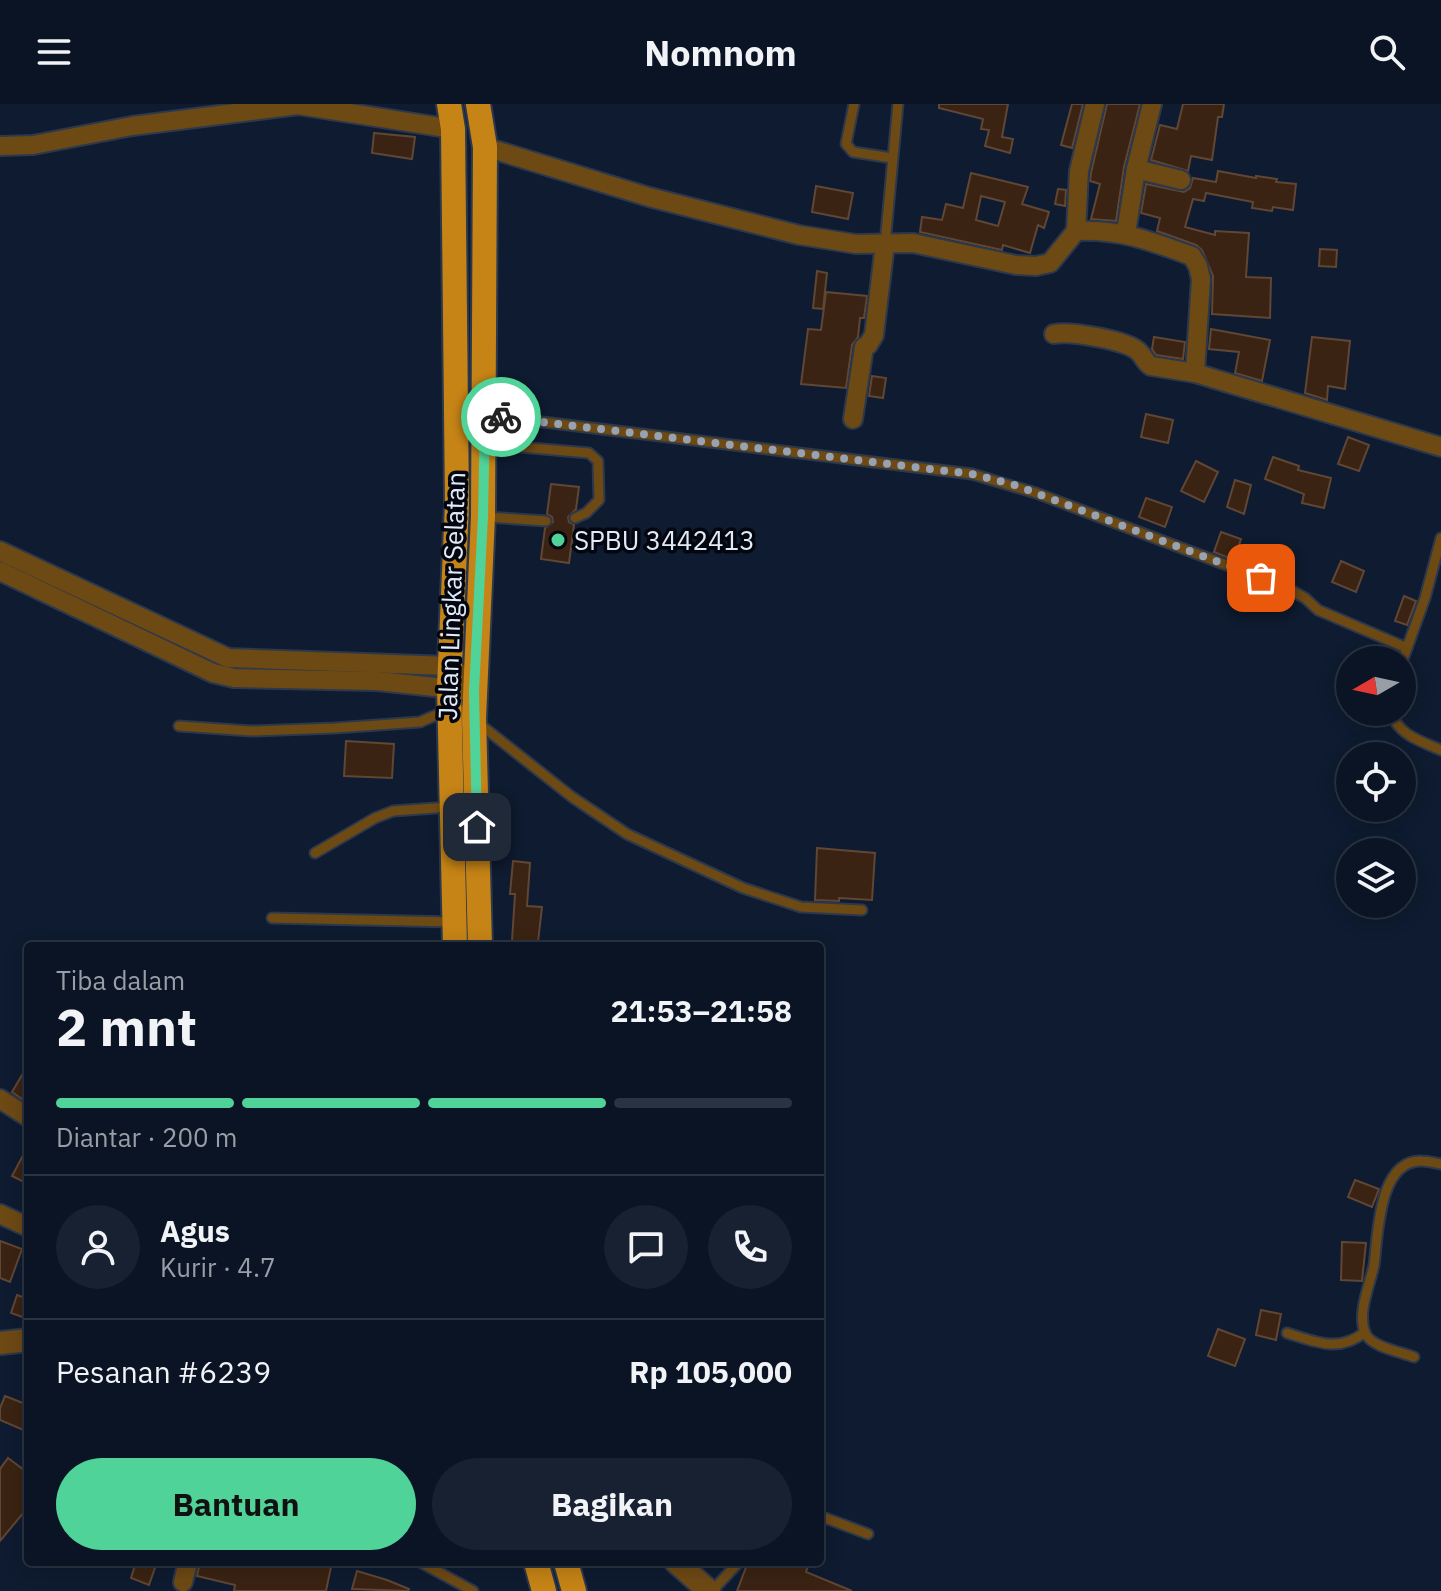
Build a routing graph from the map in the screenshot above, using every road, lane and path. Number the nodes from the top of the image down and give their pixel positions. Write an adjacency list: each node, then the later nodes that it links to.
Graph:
1 (449, 104): 7 (highway, Jalan Lingkar Selatan)
2 (478, 104): 9 (highway, Jalan Lingkar Selatan)
3 (854, 104): 10 (lane)
4 (898, 104): 10 (lane)
5 (1095, 104): 13 (street)
6 (1152, 104): 11 (street)
7 (453, 129): 8 (street); 31 (highway, Jalan Lingkar Selatan)
8 (0, 146)
9 (485, 147): 15 (street); 18 (highway, Jalan Lingkar Selatan)
10 (892, 158): 15 (lane)
11 (1136, 169): 12 (street); 14 (street)
12 (1181, 180)
13 (1076, 231): 14 (street); 15 (street)
14 (1126, 233): 17 (street)
15 (885, 244): 19 (street)
16 (1054, 334): 17 (street)
17 (1195, 373): 21 (street)
18 (485, 415): 20 (highway, Jalan Lingkar Selatan); 28 (lane)
19 (853, 419)
20 (484, 444): 22 (highway, Jalan Lingkar Selatan); 23 (lane)
21 (1441, 447)
22 (483, 516): 24 (lane); 30 (highway, Jalan Lingkar Selatan)
23 (575, 518)
24 (546, 521)
25 (1441, 538): 29 (lane)
26 (0, 551): 31 (street)
27 (0, 571): 31 (street)
28 (1402, 646)
29 (1408, 646)
30 (474, 687): 31 (street); 32 (highway, Jalan Lingkar Selatan)
31 (449, 688): 32 (lane); 33 (lane); 36 (highway, Jalan Lingkar Selatan)
32 (474, 718): 38 (lane); 41 (highway, Jalan Lingkar Selatan)
33 (179, 726)
34 (1396, 726): 35 (lane)
35 (1441, 750)
36 (452, 807): 37 (lane); 40 (highway, Jalan Lingkar Selatan)
37 (315, 853)
38 (862, 910)
39 (272, 918): 40 (lane)
40 (455, 934)
41 (480, 942)
42 (0, 1099): 43 (street)
43 (24, 1114)
44 (1441, 1164): 47 (lane)
45 (0, 1214): 46 (street)
46 (24, 1225)
47 (1365, 1332): 48 (lane); 51 (lane)
48 (1287, 1333)
49 (24, 1340): 50 (street)
50 (0, 1343)
51 (1414, 1357)
52 (824, 1518): 53 (lane)
53 (868, 1534)
54 (187, 1566): 59 (street)
55 (427, 1566): 60 (lane)
56 (537, 1566): 61 (highway)
57 (681, 1566): 62 (street)
58 (735, 1566): 62 (lane)
59 (183, 1582)
60 (473, 1591)
61 (544, 1591)
62 (710, 1591)

